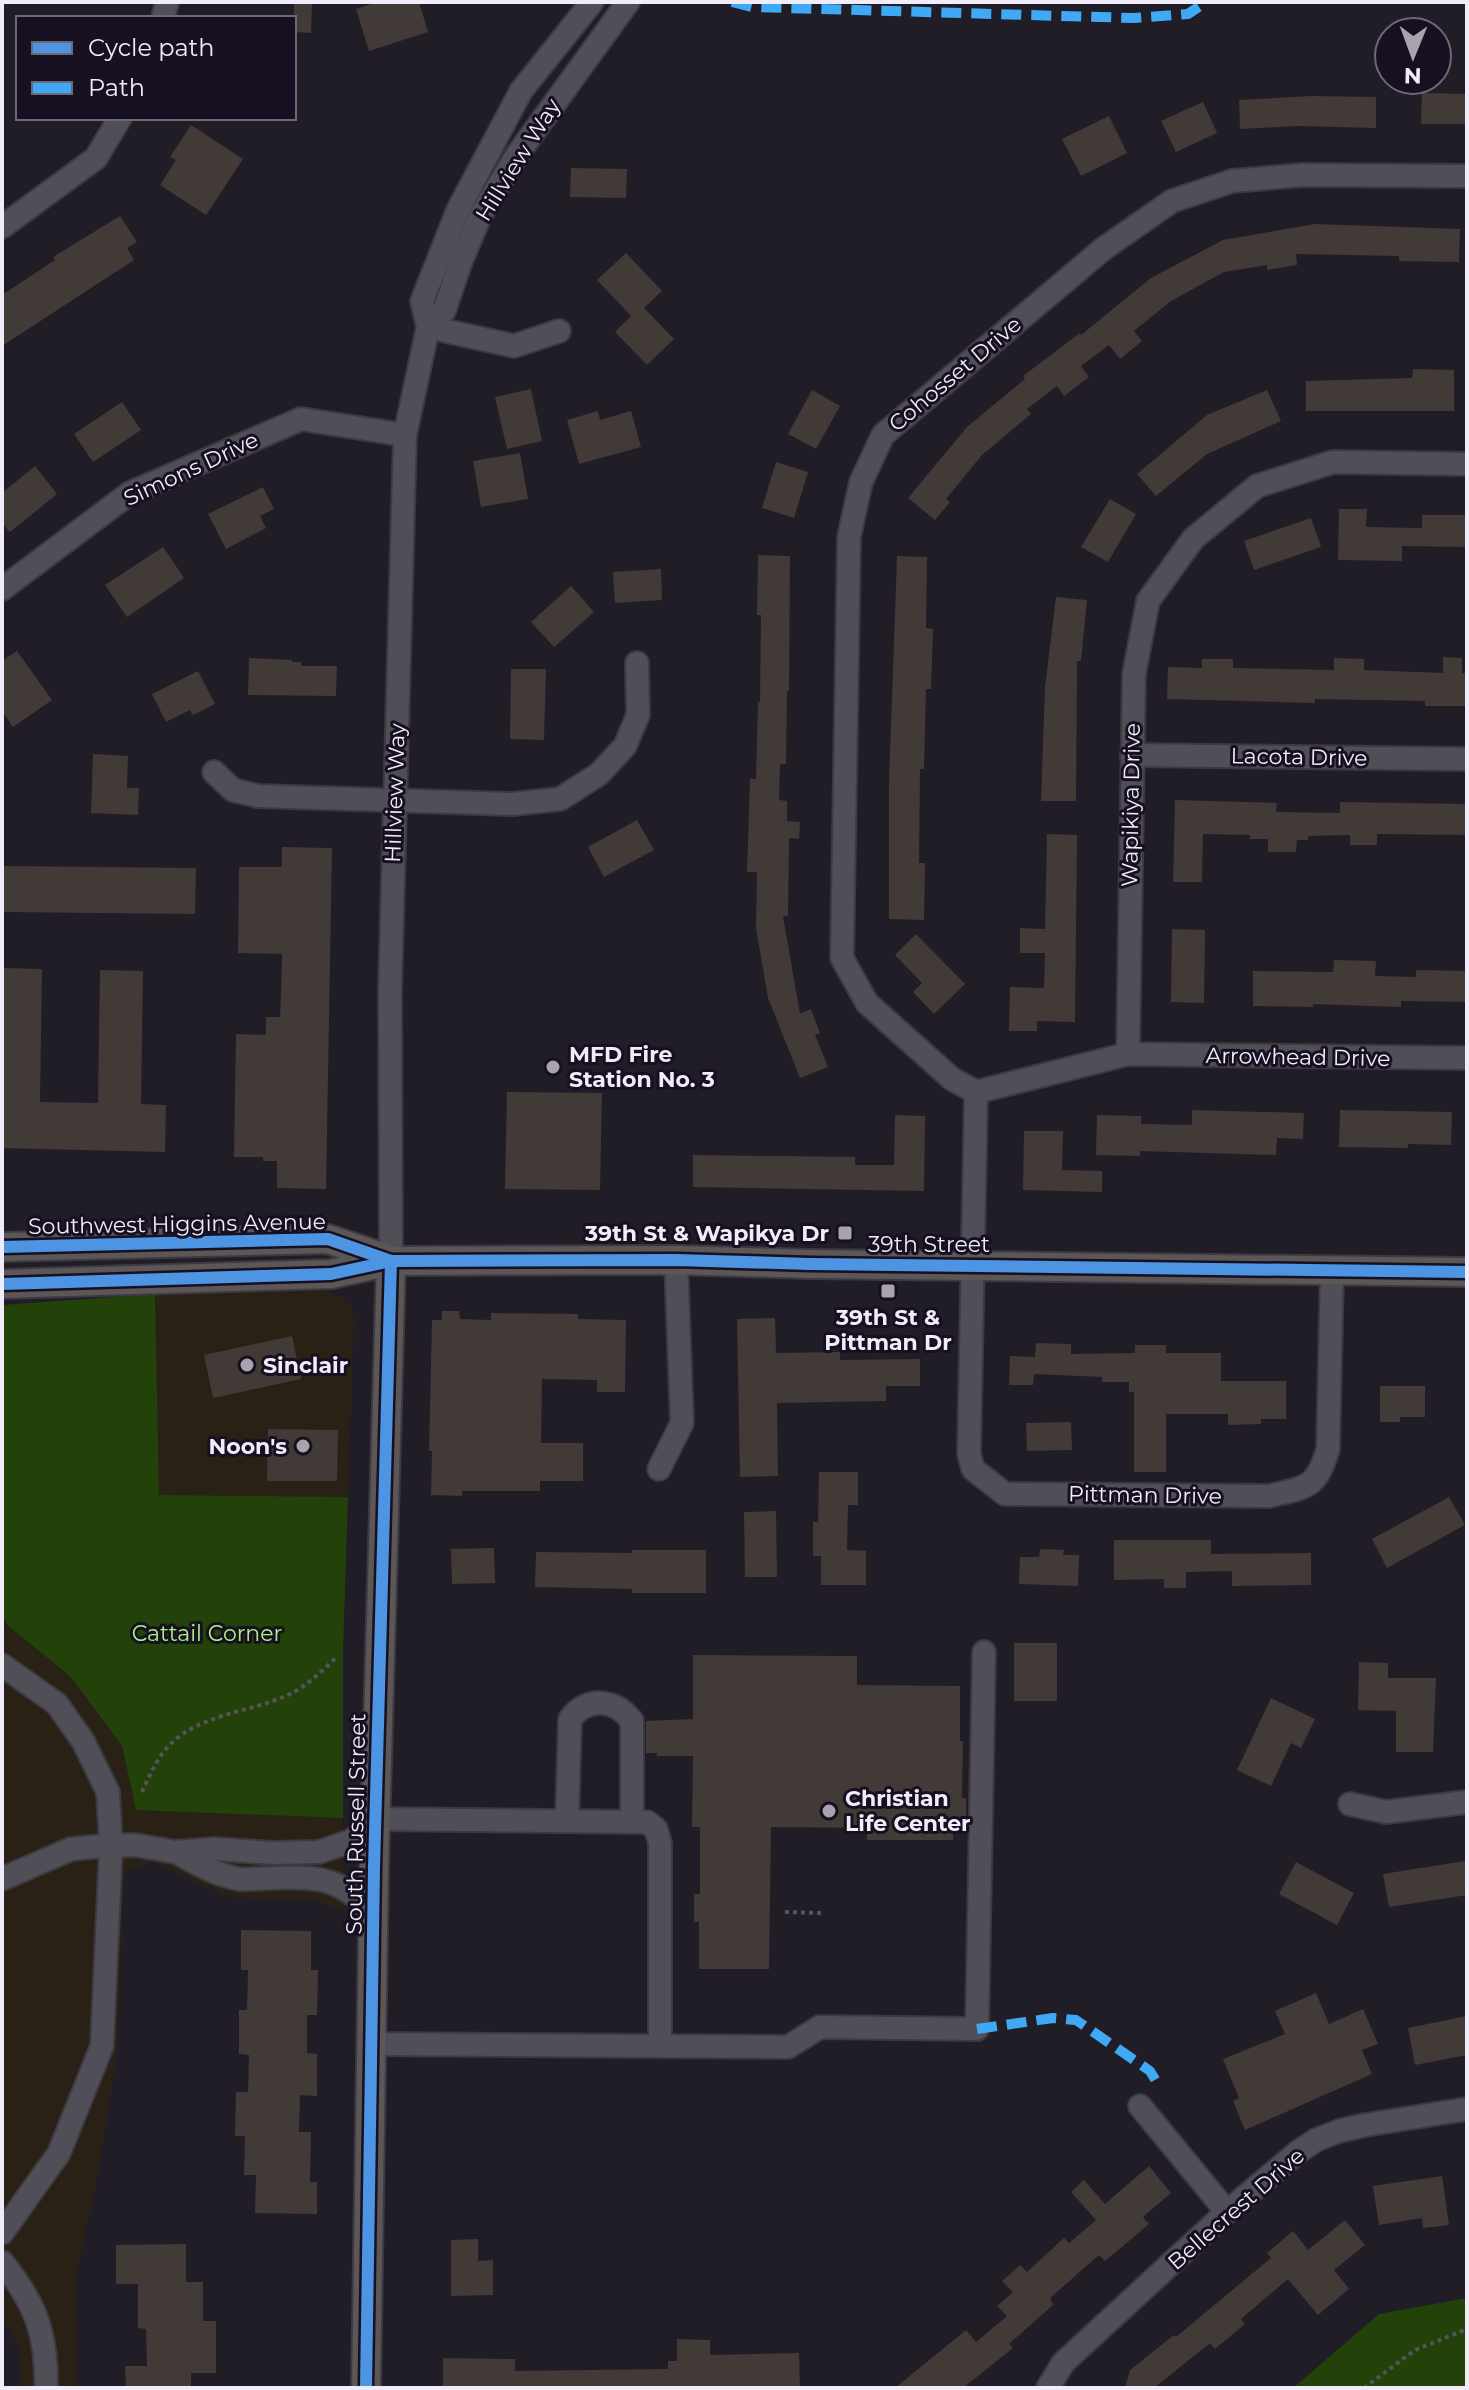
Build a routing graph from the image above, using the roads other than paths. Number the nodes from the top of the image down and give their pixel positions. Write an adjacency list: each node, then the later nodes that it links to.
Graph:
1 (592, 2): 6 (street, Hillview Way)
2 (628, 2): 6 (street, Hillview Way)
3 (119, 120): 5 (street)
4 (1467, 176): 18 (street, Cohosset Drive)
5 (2, 227)
6 (428, 327): 7 (street); 8 (street, Hillview Way)
7 (559, 331)
8 (405, 435): 10 (street, Simons Drive); 15 (street, Hillview Way)
9 (1467, 464): 12 (street, Wapikiya Drive)
10 (2, 589)
11 (637, 663): 15 (street)
12 (1132, 755): 13 (street, Lacota Drive); 16 (street, Wapikiya Drive)
13 (1467, 759)
14 (214, 772): 15 (street)
15 (394, 801): 21 (street, Hillview Way)
16 (1128, 1054): 17 (street, Arrowhead Drive); 18 (street)
17 (1467, 1058)
18 (976, 1092): 22 (street)
19 (2, 1247): 21 (main road, Southwest Higgins Avenue)
20 (676, 1260): 21 (main road, 39th Street); 22 (main road, 39th Street); 26 (street)
21 (391, 1261): 25 (main road); 31 (main road, South Russell Street)
22 (974, 1264): 23 (main road, 39th Street); 23 (street, Pittman Drive)
23 (1332, 1270): 24 (main road, 39th Street)
24 (1467, 1272)
25 (2, 1284)
26 (659, 1469)
27 (984, 1652): 39 (street)
28 (2, 1665): 34 (street)
29 (1467, 1802): 30 (street)
30 (1350, 1804)
31 (376, 1819): 32 (street); 35 (street); 37 (main road, South Russell Street)
32 (567, 1821): 33 (street); 33 (street)
33 (632, 1822): 39 (street)
34 (111, 1846): 35 (street); 36 (street); 43 (street)
35 (175, 1852): 37 (street)
36 (2, 1879)
37 (374, 1914): 38 (main road, South Russell Street)
38 (371, 2044): 39 (street); 46 (main road, South Russell Street)
39 (660, 2046)
40 (1140, 2106): 42 (street)
41 (1467, 2109): 42 (street, Bellecrest Drive)
42 (1227, 2212): 47 (street, Bellecrest Drive)
43 (2, 2233)
44 (2, 2262): 45 (street)
45 (46, 2388)
46 (366, 2388)
47 (1048, 2388)

